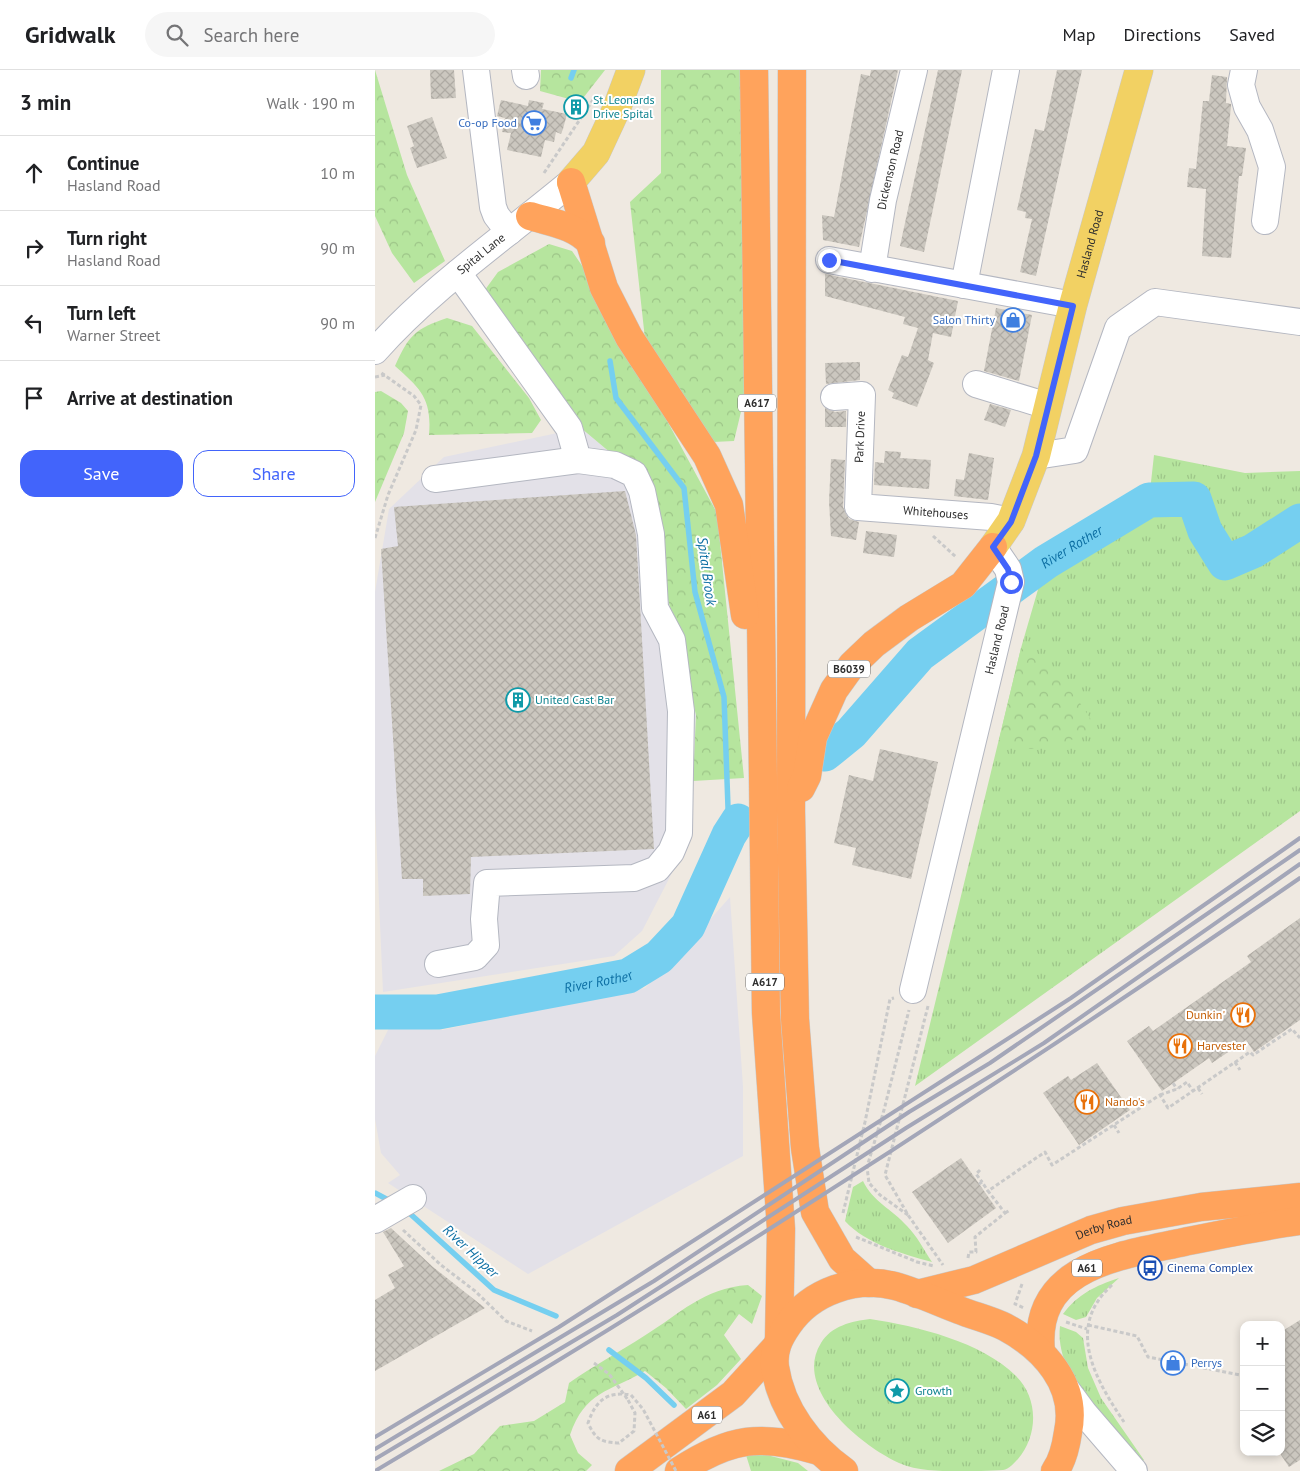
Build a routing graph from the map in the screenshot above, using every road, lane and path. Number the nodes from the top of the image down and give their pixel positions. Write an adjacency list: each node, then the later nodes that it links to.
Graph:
1 (476, 70): 14 (street, Spital Lane)
2 (631, 70): 11 (main road)
3 (754, 70): 38 (highway, A617)
4 (792, 70): 39 (highway, A617)
5 (914, 70): 17 (street, Dickenson Road)
6 (1006, 70): 19 (street)
7 (1139, 70): 20 (main road, Hasland Road / B6039)
8 (1244, 70): 13 (street)
9 (597, 94): 10 (path)
10 (541, 177)
11 (571, 182): 12 (street); 15 (highway)
12 (530, 216): 14 (street); 15 (highway)
13 (1265, 221)
14 (509, 232): 18 (street, Spital Lane)
15 (591, 243): 38 (highway)
16 (829, 260): 17 (street)
17 (872, 269): 19 (street)
18 (458, 273): 22 (street, Spital Lane); 30 (street)
19 (964, 284): 20 (street)
20 (1073, 306): 28 (main road, Hasland Road / B6039)
21 (1300, 322): 29 (street)
22 (375, 352)
23 (375, 369): 24 (path)
24 (386, 375): 25 (path); 35 (path)
25 (375, 376)
26 (976, 384): 28 (street)
27 (834, 397): 32 (street, Park Drive)
28 (1048, 406): 29 (main road, Hasland Road / B6039)
29 (1036, 456): 34 (main road, Hasland Road / B6039)
30 (578, 460): 31 (street); 40 (street)
31 (435, 479)
32 (858, 507): 33 (street, Whitehouses)
33 (911, 512): 34 (street, Whitehouses); 37 (path)
34 (1011, 522): 36 (main road, Hasland Road / B6039)
35 (375, 538)
36 (1001, 558): 37 (highway, B6039); 41 (street, Hasland Road)
37 (973, 574): 39 (highway, B6039)
38 (762, 736): 72 (highway, A617)
39 (791, 812): 68 (highway, A617)
40 (438, 964)
41 (913, 990): 61 (path); 61 (path); 62 (path)
42 (1300, 1038): 43 (path)
43 (1273, 1042): 44 (path); 45 (path)
44 (1276, 1046)
45 (1235, 1062): 46 (path); 48 (path)
46 (1240, 1070)
47 (1173, 1083): 49 (path)
48 (1198, 1088): 50 (path); 51 (path)
49 (1177, 1089): 50 (path); 52 (path)
50 (1193, 1091): 52 (path)
51 (1202, 1094)
52 (1160, 1095): 53 (path)
53 (1114, 1125): 54 (path); 56 (path)
54 (1119, 1133)
55 (980, 1170): 56 (path)
56 (988, 1191): 60 (path)
57 (1300, 1197): 69 (highway, Derby Road)
58 (413, 1198): 63 (street)
59 (1010, 1210): 60 (path)
60 (1005, 1213): 66 (path)
61 (908, 1215): 65 (path)
62 (842, 1216)
63 (379, 1218): 71 (path)
64 (1300, 1221): 73 (highway, A61)
65 (852, 1234)
66 (969, 1252)
67 (1117, 1282): 70 (path)
68 (869, 1283): 69 (highway); 72 (highway)
69 (917, 1294): 73 (highway)
70 (1088, 1325): 75 (path); 77 (path)
71 (532, 1331)
72 (777, 1343): 78 (highway); 79 (highway, A61)
73 (1041, 1352): 76 (highway)
74 (593, 1363): 80 (path, bridge)
75 (1240, 1375)
76 (1067, 1390): 82 (highway); 83 (street)
77 (1129, 1429)
78 (819, 1451): 80 (highway); 81 (highway)
79 (629, 1471)
80 (678, 1471)
81 (844, 1471)
82 (1055, 1471)
83 (1134, 1471)

